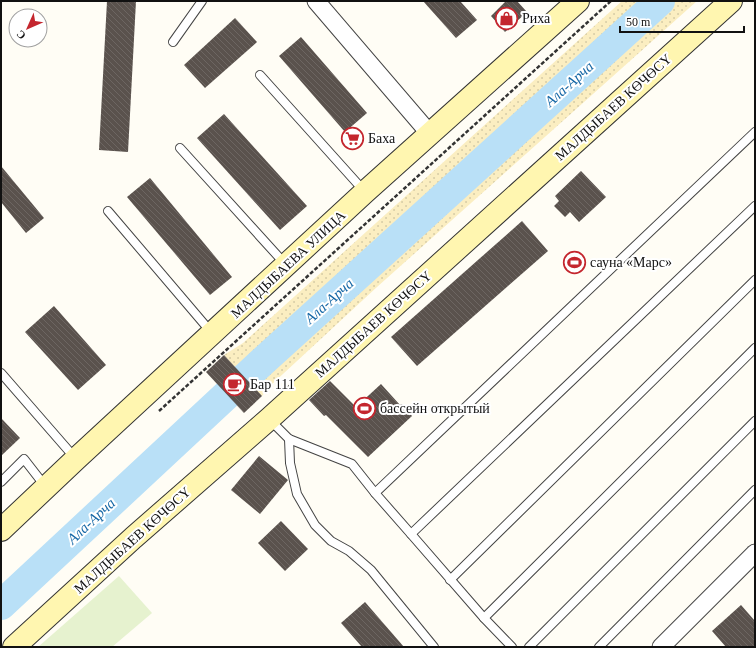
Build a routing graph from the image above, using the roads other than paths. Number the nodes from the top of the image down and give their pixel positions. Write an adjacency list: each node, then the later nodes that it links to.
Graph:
1 (202, 1): 5 (lane)
2 (316, 1): 8 (street)
3 (578, 1): 8 (street, МАЛДЫБАЕВА УЛИЦА)
4 (731, 1): 18 (street, МАЛДЫБАЕВ КӨЧӨСҮ)
5 (173, 42)
6 (260, 75): 10 (lane)
7 (755, 132): 25 (lane)
8 (430, 134): 10 (street, МАЛДЫБАЕВА УЛИЦА)
9 (180, 148): 13 (lane)
10 (365, 192): 13 (street, МАЛДЫБАЕВА УЛИЦА)
11 (755, 206): 27 (lane)
12 (108, 211): 15 (lane)
13 (286, 266): 15 (street, МАЛДЫБАЕВА УЛИЦА)
14 (755, 280): 29 (lane)
15 (212, 333): 21 (street, МАЛДЫБАЕВА УЛИЦА)
16 (755, 348): 30 (lane)
17 (1, 373): 21 (lane)
18 (269, 418): 20 (lane); 31 (street, МАЛДЫБАЕВ КӨЧӨСҮ)
19 (755, 420): 34 (lane)
20 (289, 439): 25 (lane); 32 (lane)
21 (76, 459): 23 (street, МАЛДЫБАЕВА УЛИЦА)
22 (1, 482): 23 (lane)
23 (46, 487): 26 (street, МАЛДЫБАЕВА УЛИЦА)
24 (755, 490): 35 (lane)
25 (375, 493): 27 (lane)
26 (1, 530)
27 (411, 534): 29 (lane)
28 (755, 553): 36 (street)
29 (450, 580): 30 (lane)
30 (484, 618): 33 (lane)
31 (14, 647)
32 (434, 647)
33 (512, 647)
34 (528, 647)
35 (599, 647)
36 (661, 647)

